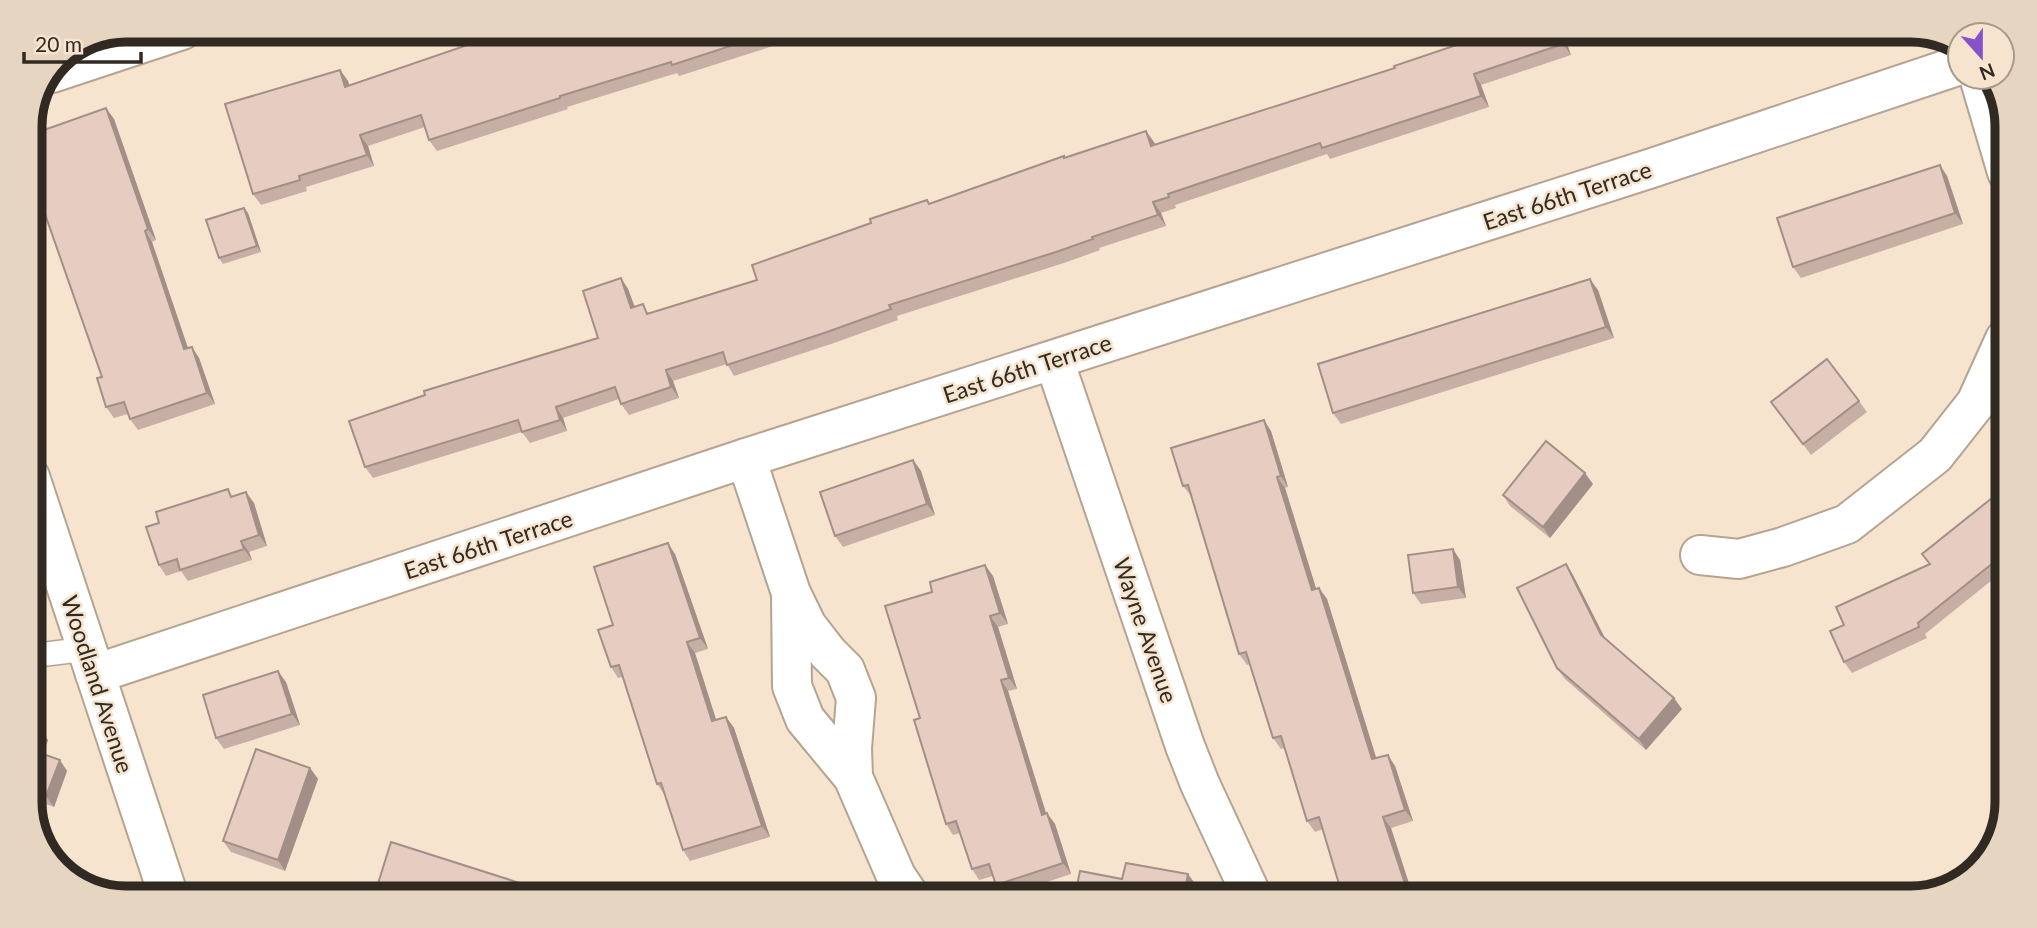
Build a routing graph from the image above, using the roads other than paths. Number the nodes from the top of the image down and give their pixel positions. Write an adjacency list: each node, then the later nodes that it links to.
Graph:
1 (146, 42): 2 (street)
2 (66, 68)
3 (1946, 70): 6 (street, East 66th Terrace)
4 (1983, 91): 5 (street)
5 (1995, 131)
6 (1054, 360): 8 (street, East 66th Terrace); 17 (street, Wayne Avenue)
7 (1995, 361): 10 (street)
8 (746, 458): 11 (street); 13 (street, East 66th Terrace)
9 (42, 513): 13 (street, Woodland Avenue)
10 (1700, 555)
11 (791, 593): 14 (street); 14 (street)
12 (42, 656): 13 (lane)
13 (91, 662): 15 (street, Woodland Avenue)
14 (853, 777): 16 (street)
15 (165, 886)
16 (903, 886)
17 (1248, 886)

